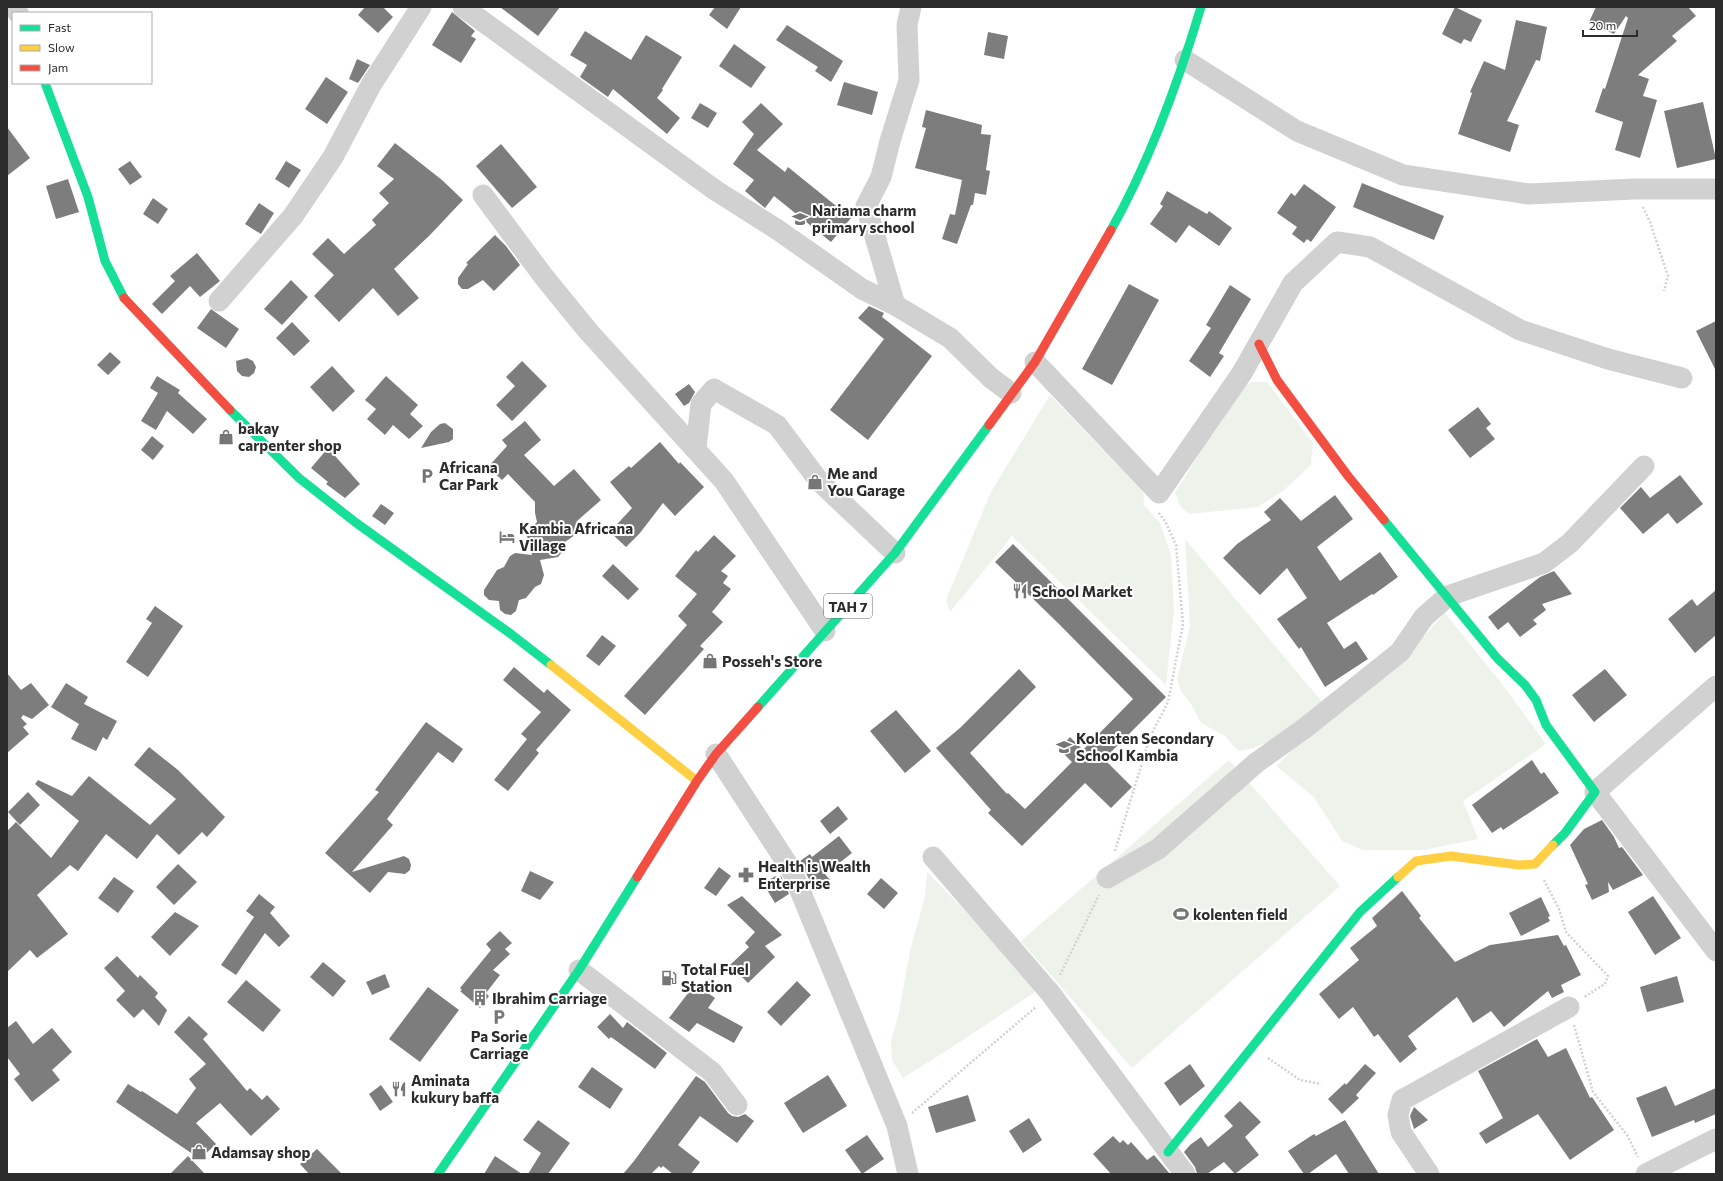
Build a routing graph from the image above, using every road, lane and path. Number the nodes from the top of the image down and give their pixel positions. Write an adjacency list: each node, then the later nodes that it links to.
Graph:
1 (421, 7): 11 (street)
2 (463, 7): 12 (street)
3 (911, 7): 12 (street)
4 (1201, 7): 5 (main road, TAH 7)
5 (1185, 60): 7 (street); 14 (main road, TAH 7)
6 (45, 84): 25 (main road)
7 (1634, 189): 8 (street); 10 (path)
8 (1716, 189)
9 (483, 195): 17 (street)
10 (1664, 291)
11 (218, 301)
12 (895, 305): 16 (street)
13 (1259, 344): 15 (street); 19 (street); 21 (main road)
14 (1035, 362): 16 (main road, TAH 7); 19 (street)
15 (1682, 378)
16 (1011, 393): 20 (main road, TAH 7)
17 (696, 448): 20 (street); 22 (street)
18 (1644, 466): 21 (street)
19 (1159, 493): 29 (path)
20 (895, 553): 22 (main road, TAH 7)
21 (1448, 596): 26 (main road); 29 (street)
22 (825, 631): 24 (main road, TAH 7)
23 (1716, 686): 26 (street)
24 (716, 754): 25 (main road, TAH 7); 37 (street)
25 (697, 781): 31 (main road, TAH 7)
26 (1595, 792): 28 (main road); 30 (street)
27 (933, 857): 32 (street)
28 (1535, 864): 33 (path); 34 (main road)
29 (1107, 878): 32 (path)
30 (1716, 951)
31 (579, 970): 36 (street); 40 (main road, TAH 7)
32 (1051, 994): 37 (path); 39 (street)
33 (1569, 1007): 43 (street); 44 (path)
34 (1252, 1046): 35 (path); 39 (main road)
35 (1321, 1084)
36 (737, 1105)
37 (897, 1126): 41 (street)
38 (1716, 1139): 44 (street)
39 (1168, 1152): 42 (street)
40 (438, 1174)
41 (908, 1174)
42 (1185, 1174)
43 (1429, 1174)
44 (1646, 1174)

